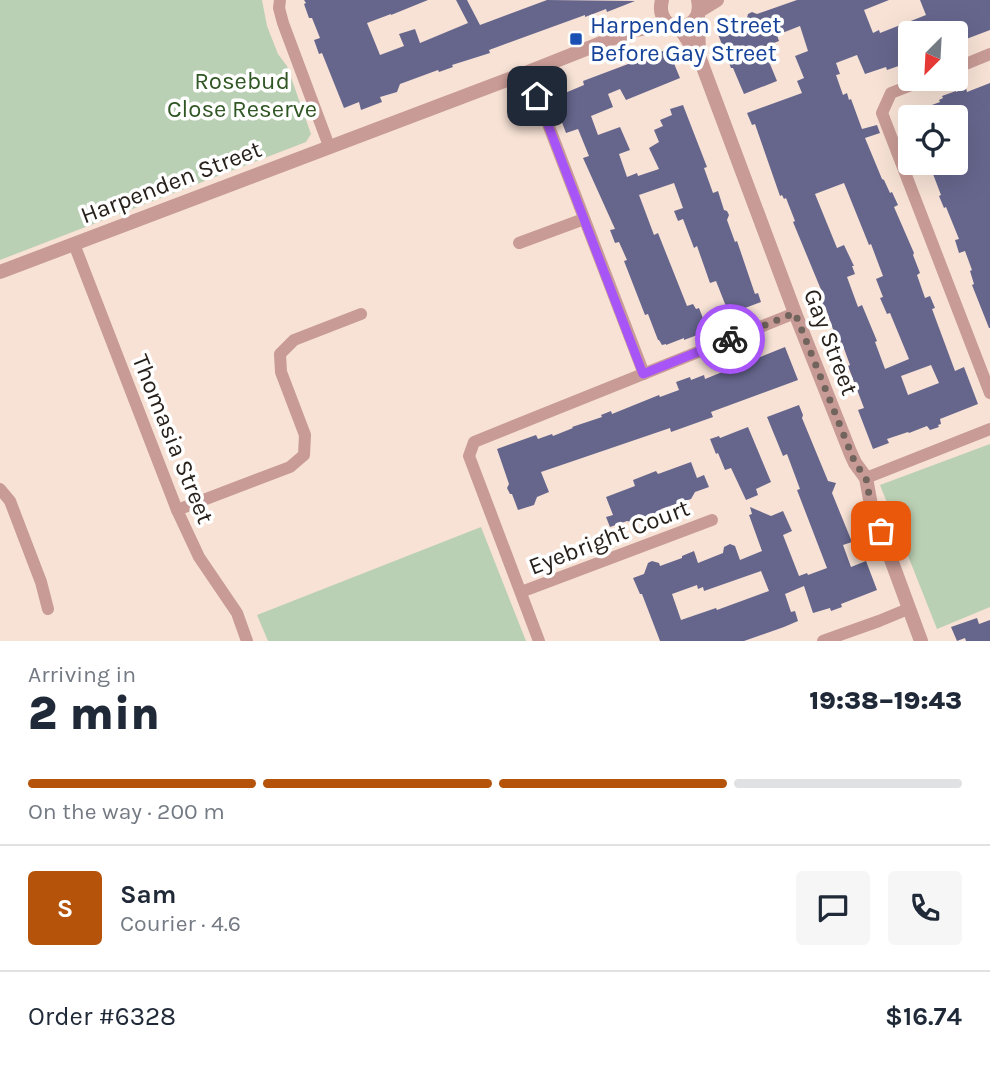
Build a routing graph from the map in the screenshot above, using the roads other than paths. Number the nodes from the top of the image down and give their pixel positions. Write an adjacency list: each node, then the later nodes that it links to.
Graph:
1 (280, 0): 12 (street)
2 (717, 0): 4 (street, Harpenden Street)
3 (661, 2): 5 (street, Harpenden Street); 6 (street, Harpenden Street)
4 (698, 9): 5 (street, Harpenden Street); 8 (street, Gay Street)
5 (676, 26): 6 (street, Harpenden Street); 8 (street, Gay Street)
6 (634, 30): 10 (street, Harpenden Street)
7 (990, 54): 9 (street)
8 (699, 59): 17 (street, Gay Street)
9 (968, 63)
10 (528, 72): 12 (street, Harpenden Street); 13 (street)
11 (898, 90): 20 (street)
12 (329, 146): 15 (street, Harpenden Street)
13 (584, 219): 14 (street); 19 (street)
14 (519, 243)
15 (74, 244): 16 (street, Harpenden Street); 24 (street, Thomasia Street)
16 (0, 272)
17 (795, 313): 19 (street); 22 (street, Gay Street)
18 (360, 314): 24 (street)
19 (643, 374): 26 (street)
20 (990, 393)
21 (990, 429): 22 (street)
22 (866, 478): 28 (street, Gay Street)
23 (0, 489): 27 (street)
24 (177, 510): 29 (street, Thomasia Street)
25 (712, 520): 26 (street, Eyebright Court)
26 (521, 592): 30 (street)
27 (48, 609)
28 (908, 609): 31 (street); 32 (street, Gay Street)
29 (247, 641)
30 (539, 641)
31 (822, 641)
32 (921, 641)

